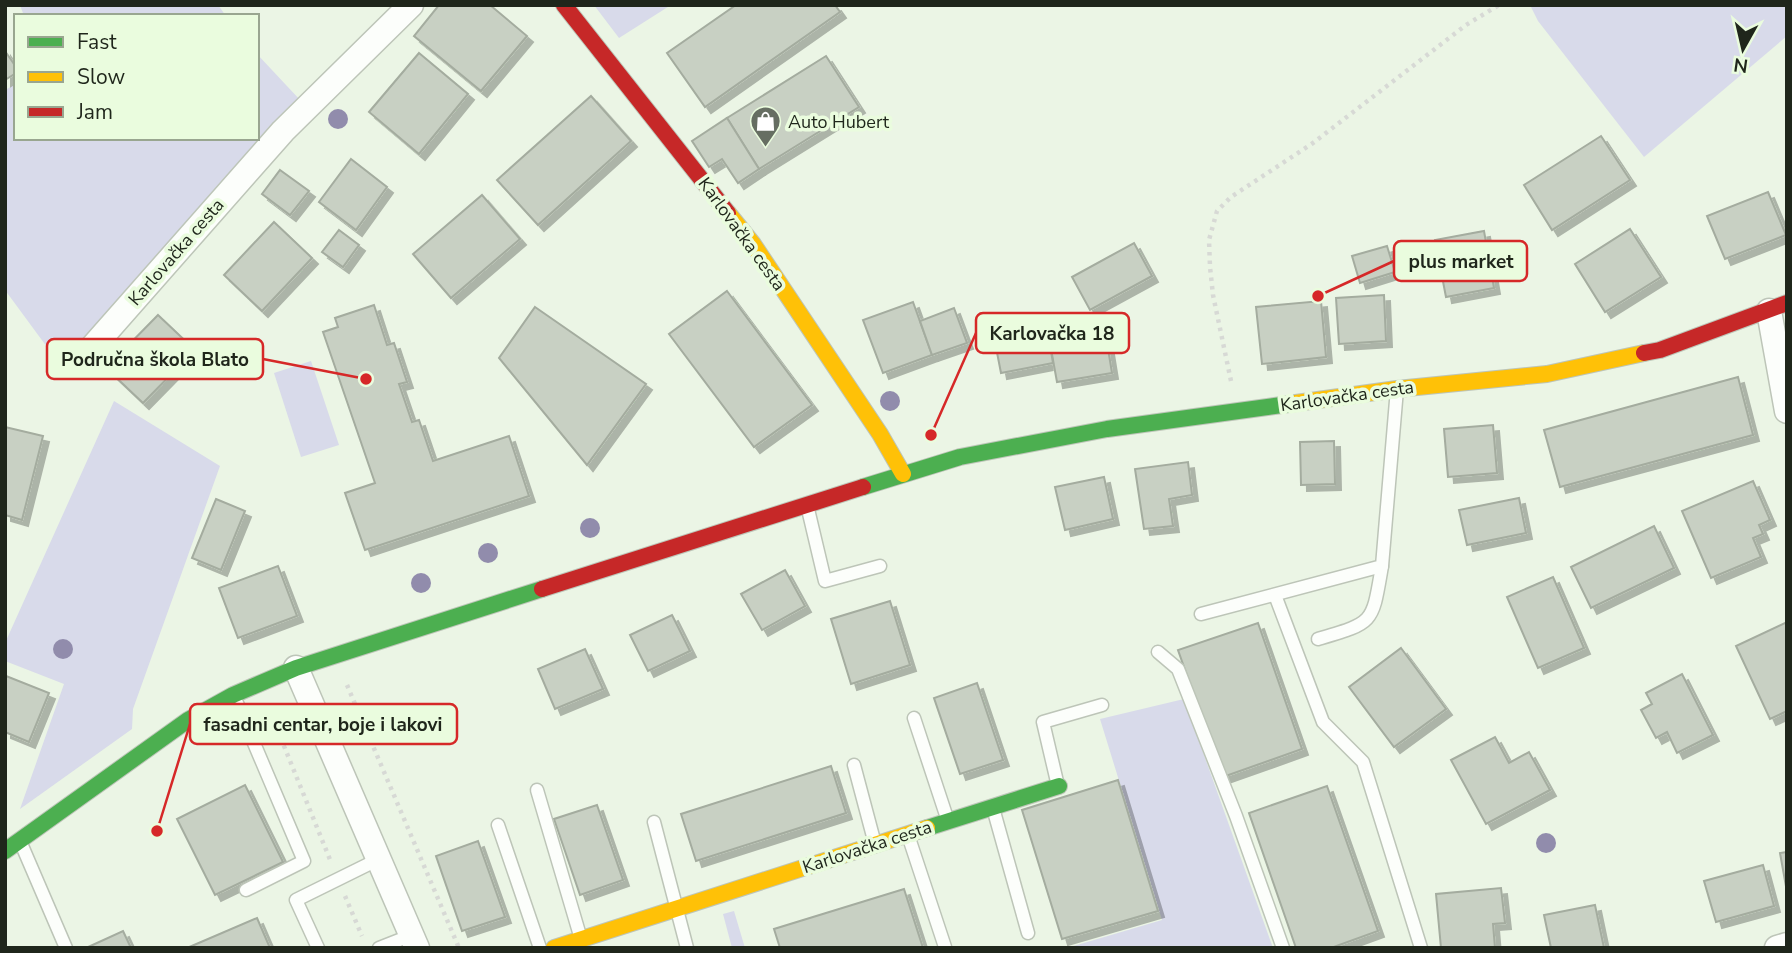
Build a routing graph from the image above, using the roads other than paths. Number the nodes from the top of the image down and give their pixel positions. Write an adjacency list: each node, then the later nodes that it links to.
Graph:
1 (411, 5): 4 (street, Karlovačka cesta)
2 (564, 5): 7 (street, Karlovačka cesta)
3 (1778, 307): 5 (street, Karlovačka cesta); 6 (street)
4 (90, 350)
5 (1397, 389): 7 (street, Karlovačka cesta); 10 (lane)
6 (1787, 411)
7 (903, 474): 8 (street, Karlovačka cesta)
8 (807, 505): 9 (lane); 15 (street, Karlovačka cesta)
9 (880, 566)
10 (1382, 566): 11 (lane); 13 (lane)
11 (1275, 595): 12 (lane); 45 (lane)
12 (1201, 614)
13 (1318, 639)
14 (1158, 652): 44 (lane)
15 (296, 668): 16 (street, Karlovačka cesta); 30 (street)
16 (233, 695): 27 (street, Karlovačka cesta); 31 (lane)
17 (1102, 705): 20 (lane, Karlovačka cesta)
18 (915, 718): 24 (lane)
19 (854, 765): 28 (lane)
20 (1059, 786): 22 (street, Karlovačka cesta)
21 (537, 790): 34 (lane)
22 (993, 807): 24 (street, Karlovačka cesta); 33 (lane)
23 (654, 822): 32 (lane)
24 (948, 822): 26 (street, Karlovačka cesta)
25 (498, 825): 41 (lane)
26 (908, 835): 28 (street, Karlovačka cesta); 37 (lane)
27 (20, 841): 29 (street, Karlovačka cesta); 38 (lane)
28 (875, 845): 32 (street, Karlovačka cesta)
29 (5, 851)
30 (379, 859): 35 (street); 39 (lane)
31 (246, 890)
32 (677, 908): 34 (street, Karlovačka cesta); 43 (lane)
33 (1028, 933)
34 (581, 939): 42 (street, Karlovačka cesta)
35 (415, 942): 40 (lane)
36 (1787, 945): 46 (street)
37 (945, 947)
38 (66, 948)
39 (318, 948)
40 (379, 948)
41 (540, 948)
42 (554, 948)
43 (687, 948)
44 (1283, 948)
45 (1421, 948)
46 (1777, 948)

